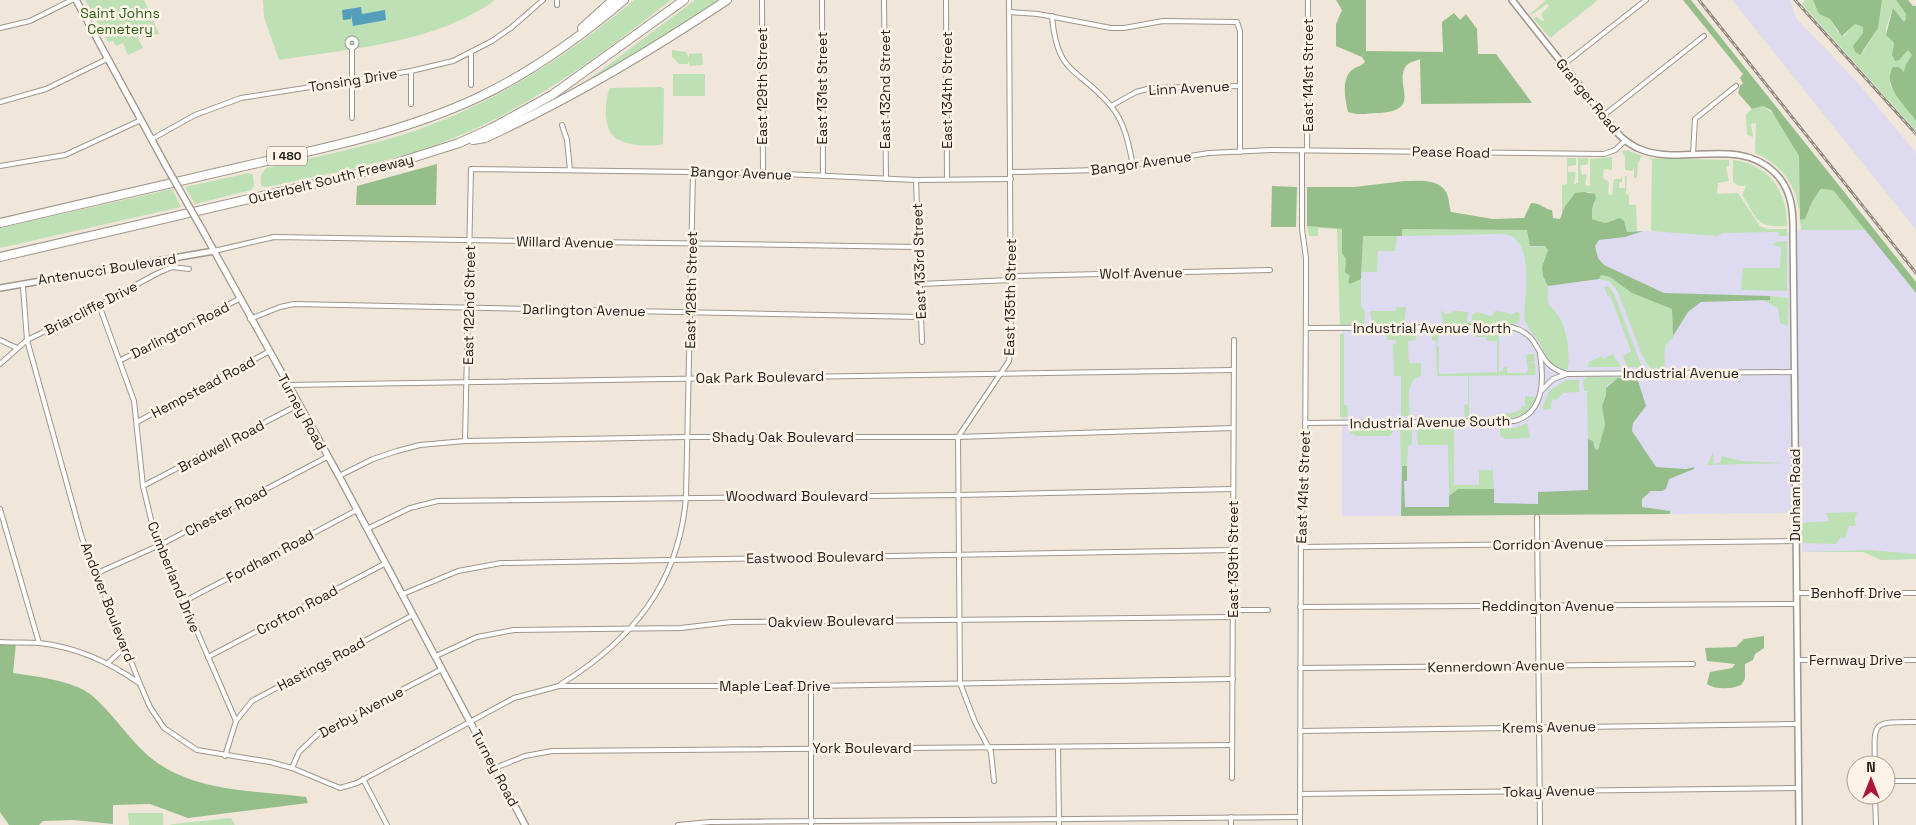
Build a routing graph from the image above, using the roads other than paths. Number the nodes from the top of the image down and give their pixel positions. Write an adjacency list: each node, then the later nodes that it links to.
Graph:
1 (72, 0): 20 (street)
2 (76, 0): 25 (main road, Turney Road)
3 (542, 0): 24 (street, Tonsing Drive)
4 (557, 0): 17 (street)
5 (613, 0): 23 (highway)
6 (624, 0): 23 (highway, I 480)
7 (684, 0): 41 (highway, Outerbelt South Freeway / I 480)
8 (727, 0): 41 (highway)
9 (762, 0): 54 (street, East 129th Street)
10 (822, 0): 55 (street, East 131st Street)
11 (884, 0): 56 (street, East 132nd Street)
12 (946, 0): 59 (street, East 134th Street)
13 (1009, 0): 18 (street, East 135th Street)
14 (1308, 0): 44 (street, East 141st Street)
15 (1512, 0): 26 (street, Granger Road)
16 (1646, 0): 26 (street)
17 (557, 5)
18 (1009, 12): 19 (street); 53 (street, East 135th Street)
19 (1052, 16): 30 (street); 34 (street)
20 (0, 28)
21 (1704, 36): 35 (street)
22 (352, 47): 28 (street)
23 (559, 50): 60 (highway, I 480)
24 (471, 53): 27 (street, Tonsing Drive); 29 (street)
25 (107, 59): 32 (street); 37 (main road, Turney Road)
26 (1563, 65): 35 (street, Granger Road)
27 (411, 71): 28 (street, Tonsing Drive); 33 (street)
28 (353, 80): 36 (street); 39 (street, Tonsing Drive)
29 (471, 86)
30 (1240, 86): 34 (street, Linn Avenue); 45 (street)
31 (1736, 86): 46 (street)
32 (0, 102)
33 (411, 104)
34 (1111, 106): 48 (street)
35 (1603, 116): 40 (street, Granger Road)
36 (352, 118)
37 (141, 120): 39 (main road, Turney Road); 47 (street)
38 (562, 125): 50 (street)
39 (152, 139): 64 (main road, Turney Road, bridge)
40 (1626, 140): 44 (street, Pease Road); 46 (street, Granger Road)
41 (459, 143): 65 (highway, Outerbelt South Freeway / I 480)
42 (1271, 150): 43 (street, Pease Road); 45 (street, Bangor Avenue)
43 (1302, 150): 44 (street, Pease Road); 78 (street, East 141st Street)
44 (1308, 150)
45 (1240, 152): 48 (street, Bangor Avenue)
46 (1693, 154): 51 (street, Granger Road)
47 (0, 166)
48 (1133, 166): 53 (street, Bangor Avenue)
49 (471, 169): 50 (street, Bangor Avenue); 61 (street, East 122nd Street)
50 (570, 170): 52 (street, Bangor Avenue)
51 (1773, 171): 89 (street, Dunham Road)
52 (693, 172): 54 (street, Bangor Avenue); 62 (street, East 128th Street)
53 (1011, 172): 57 (street, East 135th Street)
54 (763, 173): 55 (street, Bangor Avenue)
55 (823, 176): 56 (street, Bangor Avenue)
56 (886, 179): 58 (street, Bangor Avenue)
57 (1011, 179): 59 (street, Bangor Avenue); 68 (street, East 135th Street)
58 (916, 180): 59 (street, Bangor Avenue); 63 (street, East 133rd Street)
59 (947, 180)
60 (0, 222)
61 (470, 240): 62 (street, Willard Avenue); 64 (street, Willard Avenue); 74 (street, East 122nd Street)
62 (691, 244): 63 (street, Willard Avenue); 75 (street, East 128th Street)
63 (917, 248): 69 (street, East 133rd Street)
64 (214, 251): 71 (street, Antenucci Boulevard); 72 (main road, Turney Road)
65 (0, 257)
66 (189, 269): 73 (street, Briarcliffe Drive)
67 (1270, 270): 68 (street, Wolf Avenue)
68 (1012, 278): 69 (street, Wolf Avenue); 90 (street, East 135th Street)
69 (920, 284): 76 (street, East 133rd Street)
70 (23, 287): 80 (street, Andover Boulevard)
71 (0, 288)
72 (240, 299): 77 (main road, Turney Road); 86 (street, Darlington Road)
73 (99, 305): 80 (street, Briarcliffe Drive); 86 (street, Cumberland Drive)
74 (468, 307): 75 (street, Darlington Avenue); 77 (street, Darlington Avenue); 93 (street, East 122nd Street)
75 (690, 313): 76 (street, Darlington Avenue); 92 (street, East 128th Street)
76 (920, 317): 82 (street, East 133rd Street)
77 (250, 319): 84 (main road, Turney Road)
78 (1306, 328): 85 (street, Industrial Avenue North); 98 (street, East 141st Street)
79 (0, 340): 83 (street)
80 (27, 340): 83 (street, Briarcliffe Drive); 121 (street, Andover Boulevard)
81 (1234, 340): 88 (street, East 139th Street)
82 (922, 342)
83 (17, 348): 87 (street, Briarcliffe Drive)
84 (268, 352): 94 (main road, Turney Road); 97 (street, Hempstead Road)
85 (1540, 354): 91 (street, Industrial Avenue North); 95 (street, Industrial Avenue South)
86 (121, 360): 97 (street, Cumberland Drive)
87 (0, 364)
88 (1233, 370): 90 (street, Oak Park Boulevard); 99 (street, East 139th Street)
89 (1794, 372): 91 (street, Industrial Avenue); 113 (street, Dunham Road)
90 (1001, 373): 92 (street, Oak Park Boulevard); 101 (street, East 135th Street)
91 (1567, 374): 95 (street, Industrial Avenue South)
92 (689, 378): 93 (street, Oak Park Boulevard); 100 (street, East 128th Street)
93 (467, 381): 94 (street, Oak Park Boulevard); 102 (street, East 122nd Street)
94 (287, 385): 96 (main road, Turney Road)
95 (1540, 393): 98 (street, Industrial Avenue South)
96 (298, 405): 103 (main road, Turney Road); 105 (street, Bradwell Road)
97 (137, 422): 105 (street, Cumberland Drive)
98 (1305, 423): 116 (street, East 141st Street)
99 (1233, 428): 101 (street, Shady Oak Boulevard); 106 (street, East 139th Street)
100 (687, 437): 101 (street, Shady Oak Boulevard); 102 (street, Shady Oak Boulevard); 108 (street, East 128th Street)
101 (958, 437): 107 (street)
102 (465, 441): 104 (street, Shady Oak Boulevard)
103 (327, 457): 104 (main road, Turney Road); 115 (street, Chester Road)
104 (339, 476): 110 (main road, Turney Road)
105 (143, 486): 115 (street, Cumberland Drive)
106 (1233, 489): 107 (street, Woodward Boulevard); 117 (street, East 139th Street)
107 (958, 495): 108 (street, Woodward Boulevard); 118 (street)
108 (686, 497): 112 (street, Woodward Boulevard); 119 (street, East 128th Street)
109 (0, 509): 136 (street)
110 (357, 510): 112 (main road, Turney Road); 125 (street, Fordham Road)
111 (1537, 517): 114 (street)
112 (367, 528): 120 (main road, Turney Road)
113 (1795, 540): 114 (street, Corridon Avenue); 122 (street, Dunham Road)
114 (1537, 544): 116 (street, Corridon Avenue); 127 (street)
115 (160, 545): 121 (street, Chester Road); 125 (street, Cumberland Drive)
116 (1301, 547): 128 (street, East 141st Street)
117 (1233, 550): 118 (street, Eastwood Boulevard); 129 (street, East 139th Street)
118 (958, 554): 119 (street, Eastwood Boulevard); 133 (street)
119 (672, 560): 124 (street, Eastwood Boulevard); 134 (street, East 128th Street)
120 (386, 563): 124 (main road, Turney Road); 139 (street, Crofton Road)
121 (95, 574): 137 (street, Andover Boulevard)
122 (1796, 593): 123 (street, Benhoff Drive); 126 (street, Dunham Road)
123 (1916, 593)
124 (403, 594): 131 (main road, Turney Road)
125 (184, 602): 139 (street, Cumberland Drive)
126 (1796, 604): 127 (street, Reddington Avenue); 140 (street, Dunham Road)
127 (1538, 605): 128 (street, Reddington Avenue); 144 (street)
128 (1300, 607): 145 (street, East 141st Street)
129 (1232, 610): 130 (street); 132 (street, East 139th Street)
130 (1268, 610)
131 (413, 615): 138 (main road, Turney Road); 152 (street, Hastings Road)
132 (1232, 616): 133 (street, Oakview Boulevard); 147 (street, East 139th Street)
133 (960, 620): 134 (street, Oakview Boulevard); 148 (street)
134 (632, 628): 138 (street, Oakview Boulevard); 150 (street, East 128th Street)
135 (0, 642): 136 (street)
136 (39, 643): 142 (street)
137 (125, 647): 142 (street); 149 (street, Andover Boulevard)
138 (436, 656): 146 (main road, Turney Road)
139 (208, 658): 152 (street, Cumberland Drive)
140 (1797, 660): 141 (street, Fernway Drive); 155 (street, Dunham Road)
141 (1916, 660)
142 (108, 662): 149 (street)
143 (1693, 664): 144 (street, Kennerdown Avenue)
144 (1538, 666): 145 (street, Kennerdown Avenue); 156 (street)
145 (1300, 668): 157 (street, East 141st Street)
146 (442, 669): 153 (main road, Turney Road); 164 (street, Derby Avenue)
147 (1233, 679): 148 (street, Maple Leaf Drive); 158 (street, East 139th Street)
148 (960, 683): 151 (street, Maple Leaf Drive); 161 (street)
149 (140, 684): 163 (street, Andover Boulevard)
150 (559, 686): 151 (street, Maple Leaf Drive); 153 (street, Maple Leaf Drive)
151 (811, 686): 160 (street)
152 (236, 721): 163 (street)
153 (470, 721): 165 (main road, Turney Road); 167 (street, Maple Leaf Drive)
154 (1916, 722): 162 (street)
155 (1797, 724): 156 (street, Krems Avenue); 172 (street, Dunham Road)
156 (1539, 727): 157 (street, Krems Avenue); 173 (street)
157 (1300, 731): 174 (street, East 141st Street)
158 (1232, 745): 159 (street, York Boulevard); 166 (street, East 139th Street)
159 (1058, 747): 161 (street, York Boulevard); 178 (street)
160 (811, 748): 161 (street, York Boulevard); 165 (street, York Boulevard); 180 (street)
161 (990, 748): 168 (street)
162 (1875, 755)
163 (225, 756): 164 (street, Andover Boulevard)
164 (292, 768): 171 (street, Andover Boulevard)
165 (495, 768): 182 (main road, Turney Road)
166 (1232, 778)
167 (364, 779): 171 (street, Maple Leaf Drive); 181 (street)
168 (994, 781)
169 (1896, 781): 170 (street)
170 (1916, 781)
171 (340, 788)
172 (1798, 788): 173 (street, Tokay Avenue); 188 (street, Dunham Road)
173 (1540, 792): 174 (street, Tokay Avenue); 187 (street)
174 (1300, 794): 177 (street, East 141st Street)
175 (1875, 805): 189 (street)
176 (1231, 817): 177 (street); 178 (street); 185 (street)
177 (1300, 817): 186 (street, East 141st Street)
178 (1058, 819): 179 (street); 184 (street)
179 (994, 822): 180 (street)
180 (811, 823): 183 (street)
181 (386, 825)
182 (525, 825)
183 (678, 825)
184 (1059, 825)
185 (1231, 825)
186 (1300, 825)
187 (1540, 825)
188 (1798, 825)
189 (1876, 825)

